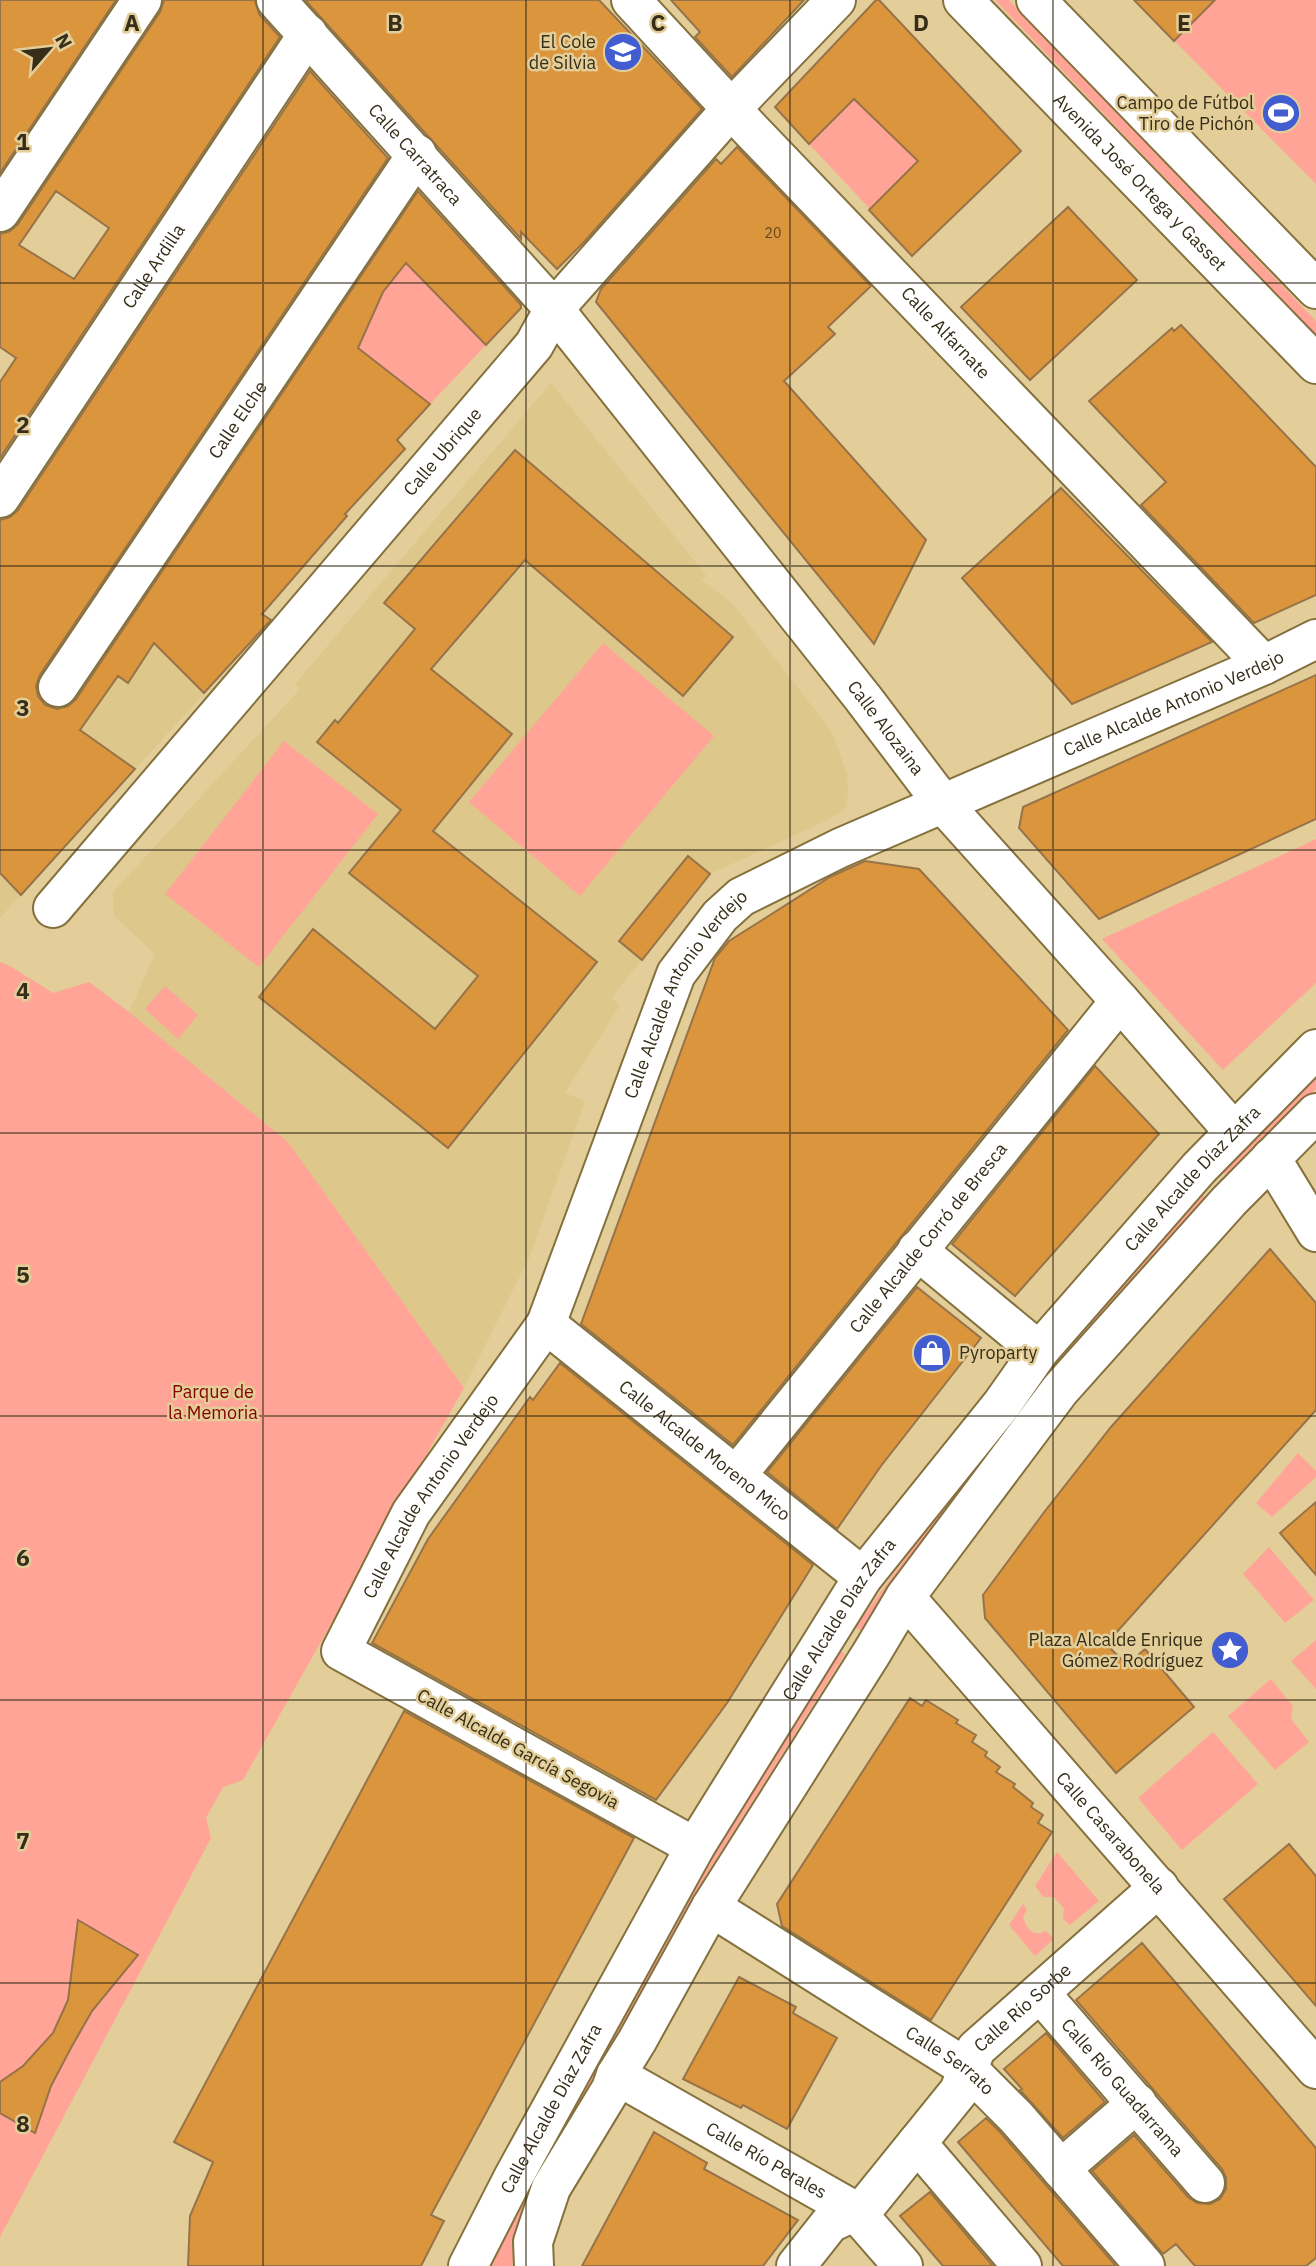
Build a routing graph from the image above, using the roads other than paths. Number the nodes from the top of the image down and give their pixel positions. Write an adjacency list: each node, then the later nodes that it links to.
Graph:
1 (142, 0): 10 (street)
2 (276, 0): 7 (street, Calle Carratraca)
3 (631, 0): 8 (street, Calle Alfarnate)
4 (835, 0): 8 (street, Calle Ubrique)
5 (963, 0): 13 (street, Avenida José Ortega y Gasset)
6 (1037, 0): 11 (street)
7 (308, 33): 9 (street, Calle Carratraca); 14 (street, Calle Ardilla)
8 (731, 109): 12 (street, Calle Ubrique); 16 (street, Calle Alfarnate)
9 (417, 154): 12 (street, Calle Carratraca); 17 (street, Calle Elche)
10 (0, 212)
11 (1316, 289)
12 (554, 309): 18 (street, Calle Alozaina); 19 (street, Calle Ubrique)
13 (1316, 364)
14 (0, 498)
15 (1316, 639): 16 (street, Calle Alcalde Antonio Verdejo)
16 (1264, 665): 18 (street, Calle Alcalde Antonio Verdejo)
17 (58, 687)
18 (944, 804): 20 (street, Calle Alozaina); 27 (street, Calle Alcalde Antonio Verdejo)
19 (53, 908)
20 (1120, 1000): 23 (street, Calle Alozaina); 26 (street, Calle Alcalde Corró de Bresca)
21 (1316, 1049): 23 (street, Calle Alcalde Díaz Zafra)
22 (1316, 1113): 24 (street)
23 (1234, 1132): 28 (street, Calle Alcalde Díaz Zafra)
24 (1271, 1158): 25 (street); 31 (street)
25 (1316, 1232)
26 (917, 1250): 28 (street); 29 (street, Calle Alcalde Corró de Bresca)
27 (546, 1324): 29 (street, Calle Alcalde Moreno Mico); 32 (street, Calle Alcalde Antonio Verdejo)
28 (1039, 1351): 30 (street, Calle Alcalde Díaz Zafra)
29 (736, 1476): 30 (street, Calle Alcalde Moreno Mico)
30 (863, 1577): 33 (street, Calle Alcalde Díaz Zafra)
31 (905, 1597): 34 (street, Calle Casarabonela); 35 (street)
32 (341, 1651): 33 (street, Calle Alcalde García Segovia)
33 (695, 1847): 45 (street, Calle Alcalde Díaz Zafra)
34 (1158, 1887): 36 (street, Calle Río Sorbe); 38 (street, Calle Casarabonela)
35 (711, 1907): 37 (street, Calle Serrato); 39 (street)
36 (1041, 1994): 37 (street, Calle Río Sorbe); 40 (street, Calle Río Guadarrama)
37 (968, 2069): 41 (street, Calle Río Sorbe); 42 (street, Calle Serrato)
38 (1316, 2069)
39 (616, 2075): 44 (street, Calle Río Perales); 46 (street)
40 (1137, 2103): 42 (street); 43 (street, Calle Río Guadarrama)
41 (917, 2143): 44 (street, Calle Río Sorbe); 49 (street)
42 (1061, 2169): 50 (street, Calle Serrato)
43 (1205, 2183)
44 (855, 2211): 47 (street, Calle Río Sorbe); 48 (street, Calle Río Perales)
45 (468, 2266)
46 (534, 2266)
47 (796, 2266)
48 (903, 2266)
49 (1022, 2266)
50 (1144, 2266)

